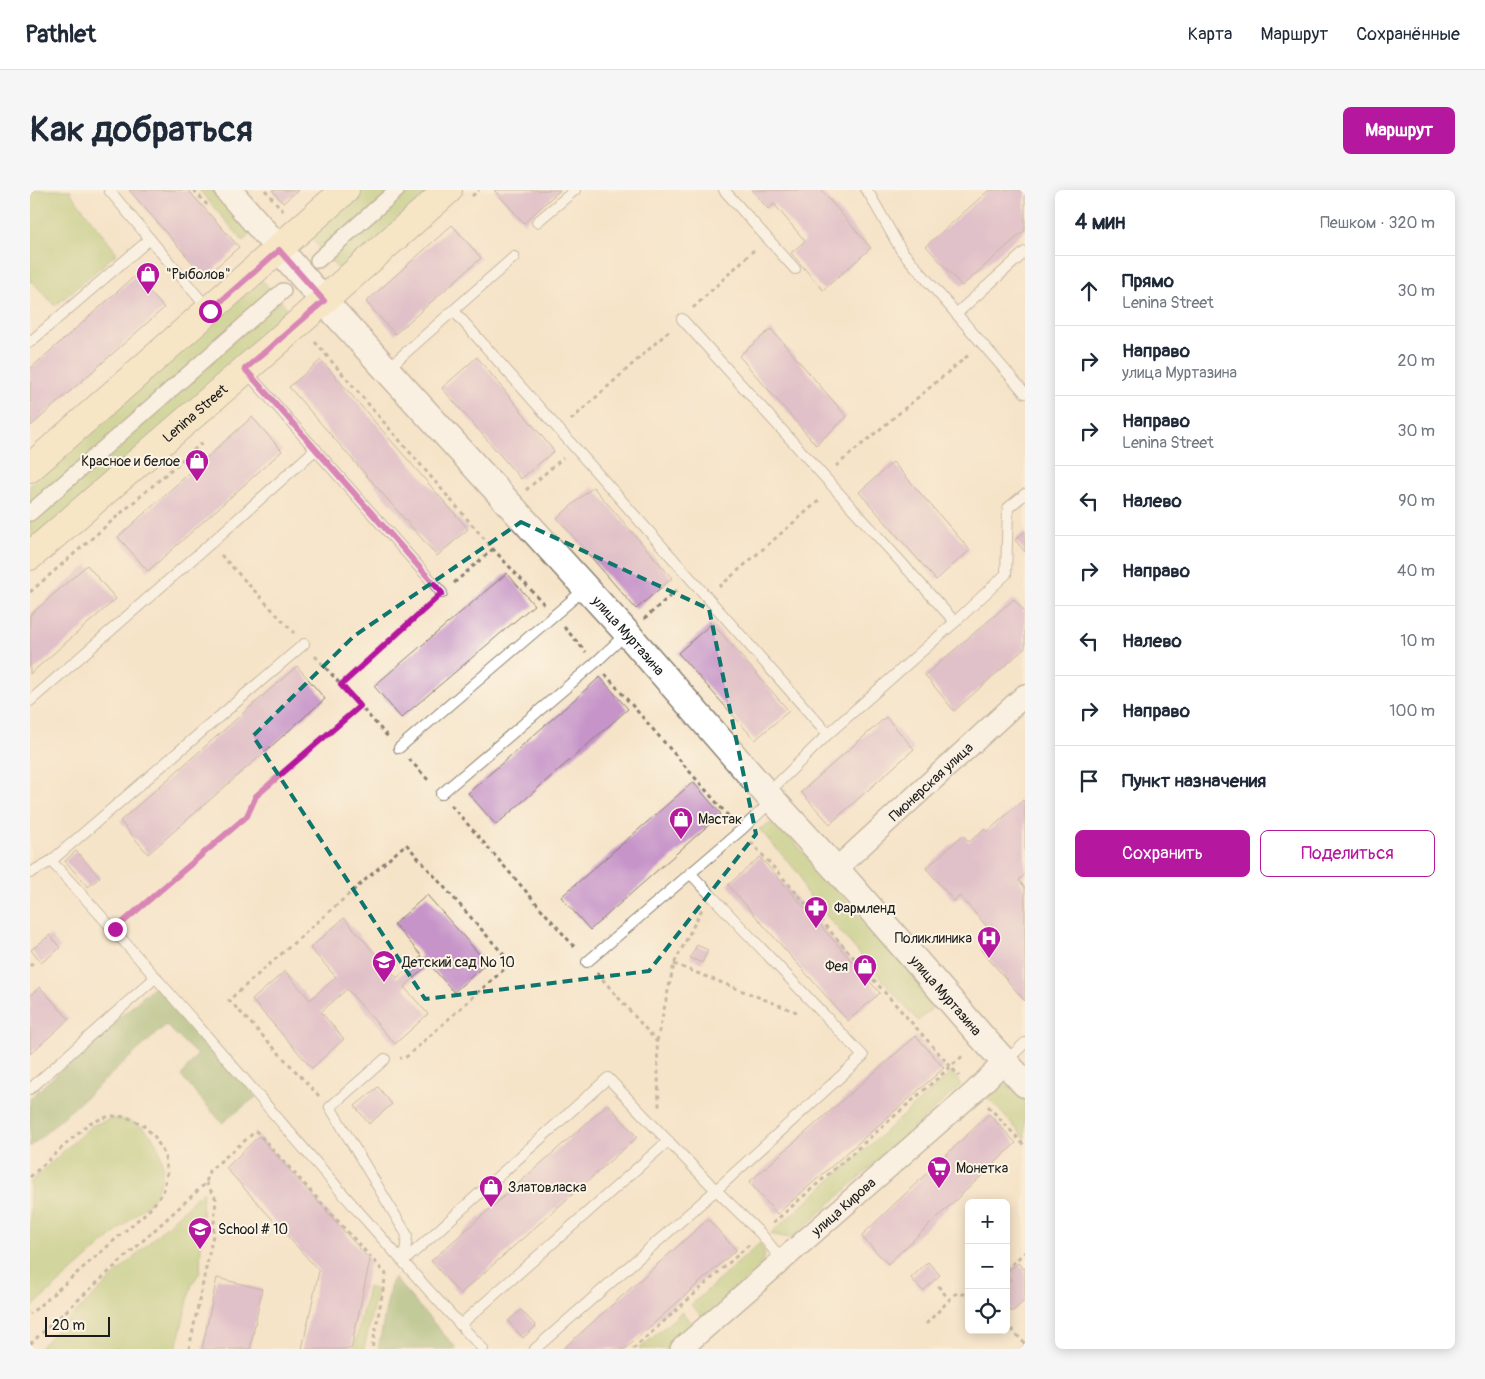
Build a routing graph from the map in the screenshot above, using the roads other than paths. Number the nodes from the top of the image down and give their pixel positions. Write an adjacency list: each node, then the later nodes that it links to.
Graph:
1 (109, 190): 10 (lane)
2 (228, 190): 11 (street, улица Муртазина)
3 (346, 190): 11 (main road)
4 (397, 190): 14 (street)
5 (448, 190): 17 (main road, Lenina Street)
6 (575, 190): 9 (lane)
7 (724, 190): 15 (lane)
8 (866, 190): 20 (lane)
9 (537, 222)
10 (150, 239): 18 (lane); 22 (lane)
11 (279, 250): 17 (street, улица Муртазина); 18 (main road)
12 (1025, 252): 20 (lane)
13 (514, 257): 19 (lane)
14 (318, 260)
15 (795, 269)
16 (283, 291): 29 (street)
17 (324, 301): 23 (main road, Lenina Street); 24 (street, улица Муртазина)
18 (210, 311): 27 (main road)
19 (454, 311): 24 (lane); 38 (lane)
20 (956, 314): 25 (lane)
21 (682, 319): 33 (lane)
22 (30, 342)
23 (245, 369): 26 (lane); 30 (main road, Lenina Street)
24 (387, 370): 31 (street, улица Муртазина)
25 (1025, 393)
26 (316, 449): 32 (lane); 36 (lane)
27 (30, 468)
28 (1025, 494): 33 (lane)
29 (30, 513)
30 (30, 556)
31 (586, 588): 34 (street, улица Муртазина); 39 (lane)
32 (442, 593)
33 (955, 622): 38 (lane)
34 (634, 628): 40 (lane); 41 (street, улица Муртазина)
35 (304, 644): 42 (lane)
36 (30, 701)
37 (1023, 701): 43 (street, Пионерская улица)
38 (828, 734): 41 (lane)
39 (399, 748)
40 (441, 794)
41 (770, 797): 43 (street, улица Муртазина); 45 (lane)
42 (51, 861): 44 (lane); 47 (lane)
43 (836, 869): 50 (street, улица Муртазина)
44 (30, 873)
45 (690, 873): 46 (lane); 54 (lane)
46 (587, 962)
47 (156, 978): 52 (lane); 56 (lane)
48 (1025, 1042): 50 (lane)
49 (385, 1059): 56 (lane)
50 (1004, 1062): 51 (street, улица Муртазина); 55 (street, улица Кирова)
51 (1025, 1084)
52 (30, 1089)
53 (668, 1141): 54 (lane); 56 (lane); 57 (lane)
54 (716, 1190): 55 (lane); 59 (lane)
55 (782, 1260): 60 (street, улица Кирова)
56 (404, 1261): 57 (lane)
57 (460, 1324): 58 (lane)
58 (482, 1349)
59 (535, 1349)
60 (681, 1349)

